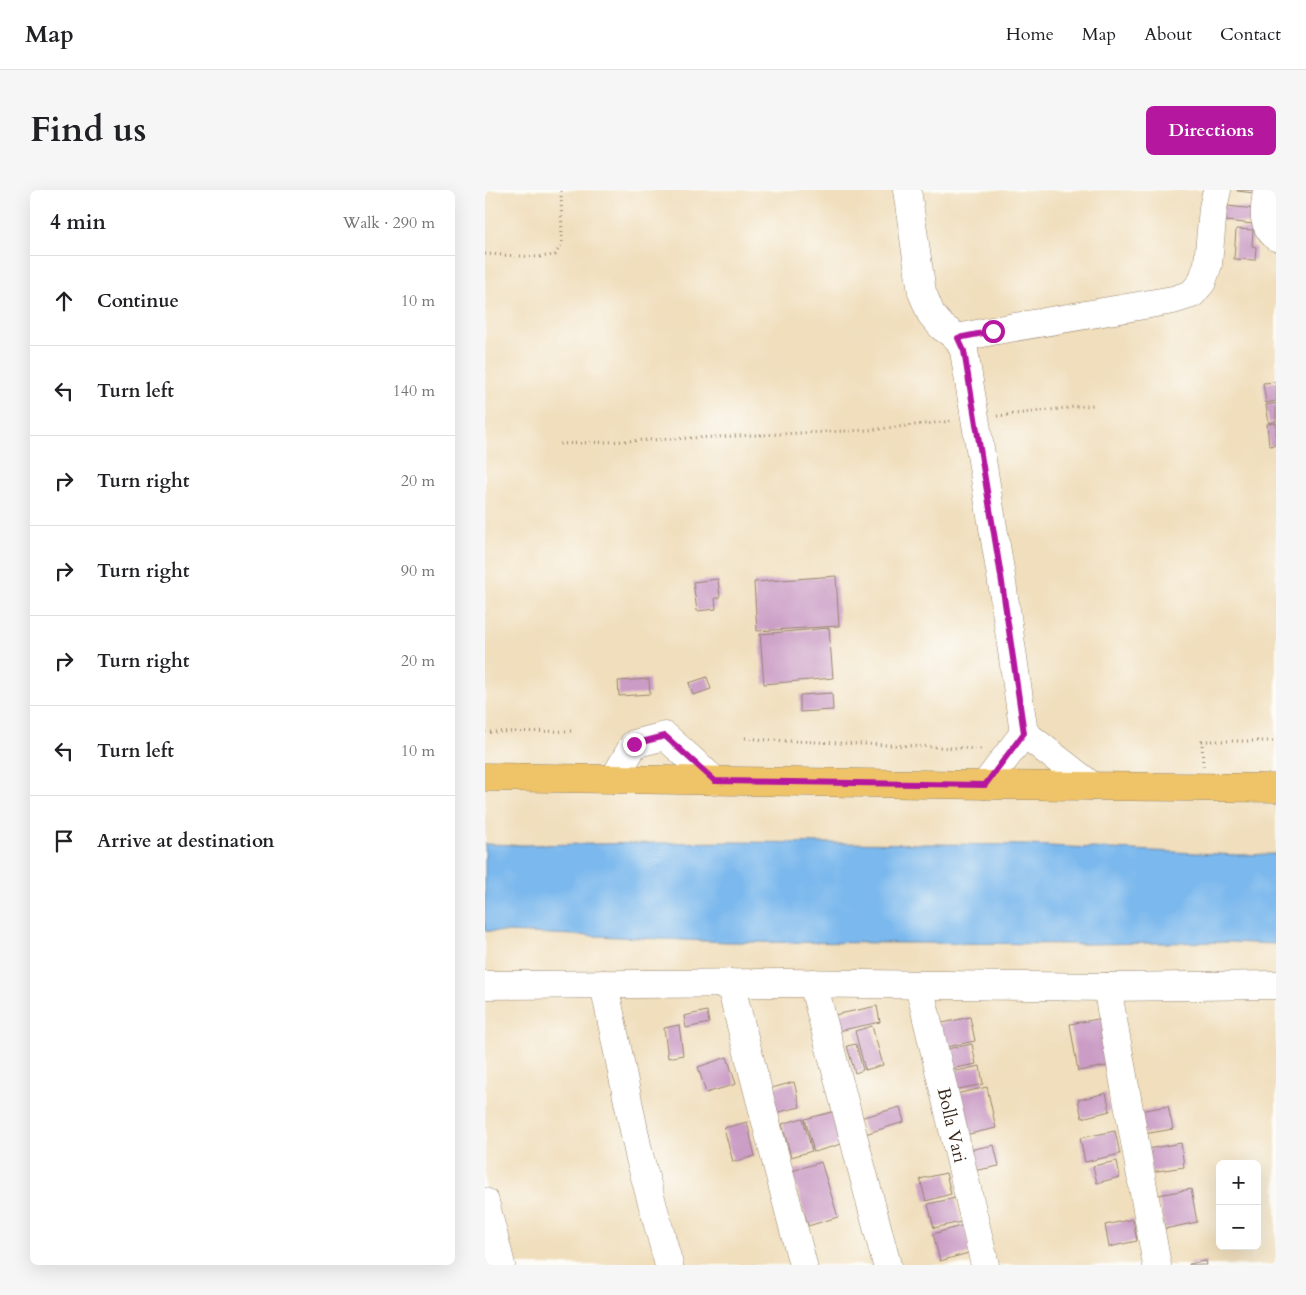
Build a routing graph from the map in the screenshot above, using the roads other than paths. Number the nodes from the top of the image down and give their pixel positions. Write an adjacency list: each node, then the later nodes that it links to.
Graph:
1 (907, 190): 5 (street)
2 (1217, 190): 5 (street)
3 (1267, 190): 4 (street)
4 (1276, 237)
5 (958, 338): 6 (street)
6 (1017, 742): 10 (street); 11 (street)
7 (485, 777): 8 (main road)
8 (614, 779): 9 (main road); 9 (street)
9 (715, 781): 10 (main road)
10 (985, 785): 11 (main road)
11 (1092, 786): 12 (main road)
12 (1276, 788)
13 (730, 983): 14 (street); 15 (street); 23 (street)
14 (813, 983): 18 (street); 24 (street)
15 (604, 984): 17 (street); 22 (street)
16 (1276, 984): 19 (street)
17 (485, 985)
18 (919, 985): 19 (street); 25 (street, Bolla Vari)
19 (1107, 987): 26 (street)
20 (485, 1202): 21 (street)
21 (501, 1265)
22 (669, 1265)
23 (803, 1265)
24 (887, 1265)
25 (985, 1265)
26 (1157, 1265)

